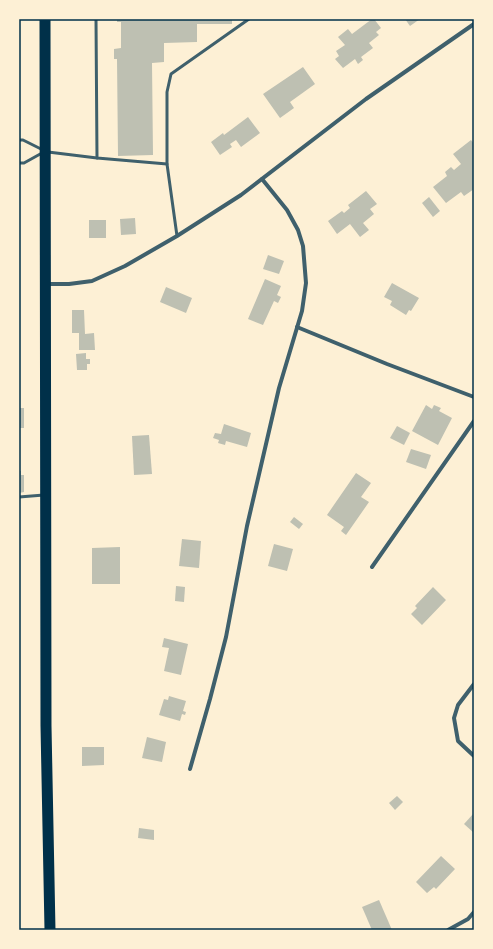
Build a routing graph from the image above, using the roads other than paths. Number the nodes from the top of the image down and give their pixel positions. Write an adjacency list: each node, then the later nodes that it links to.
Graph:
1 (45, 19): 6 (highway)
2 (96, 19): 7 (lane)
3 (249, 19): 9 (lane)
4 (474, 24): 10 (street)
5 (19, 140): 6 (lane)
6 (45, 151): 7 (lane); 8 (lane); 12 (highway)
7 (97, 158): 9 (lane)
8 (19, 163)
9 (168, 164): 11 (lane)
10 (262, 179): 11 (street); 13 (street)
11 (177, 236): 12 (street)
12 (45, 284): 16 (highway)
13 (297, 327): 14 (street); 21 (street)
14 (474, 397)
15 (474, 421): 18 (street)
16 (45, 495): 17 (lane); 23 (highway)
17 (19, 496)
18 (372, 567)
19 (474, 684): 20 (street)
20 (474, 756)
21 (190, 769)
22 (474, 912): 24 (street)
23 (50, 930)
24 (448, 930)

